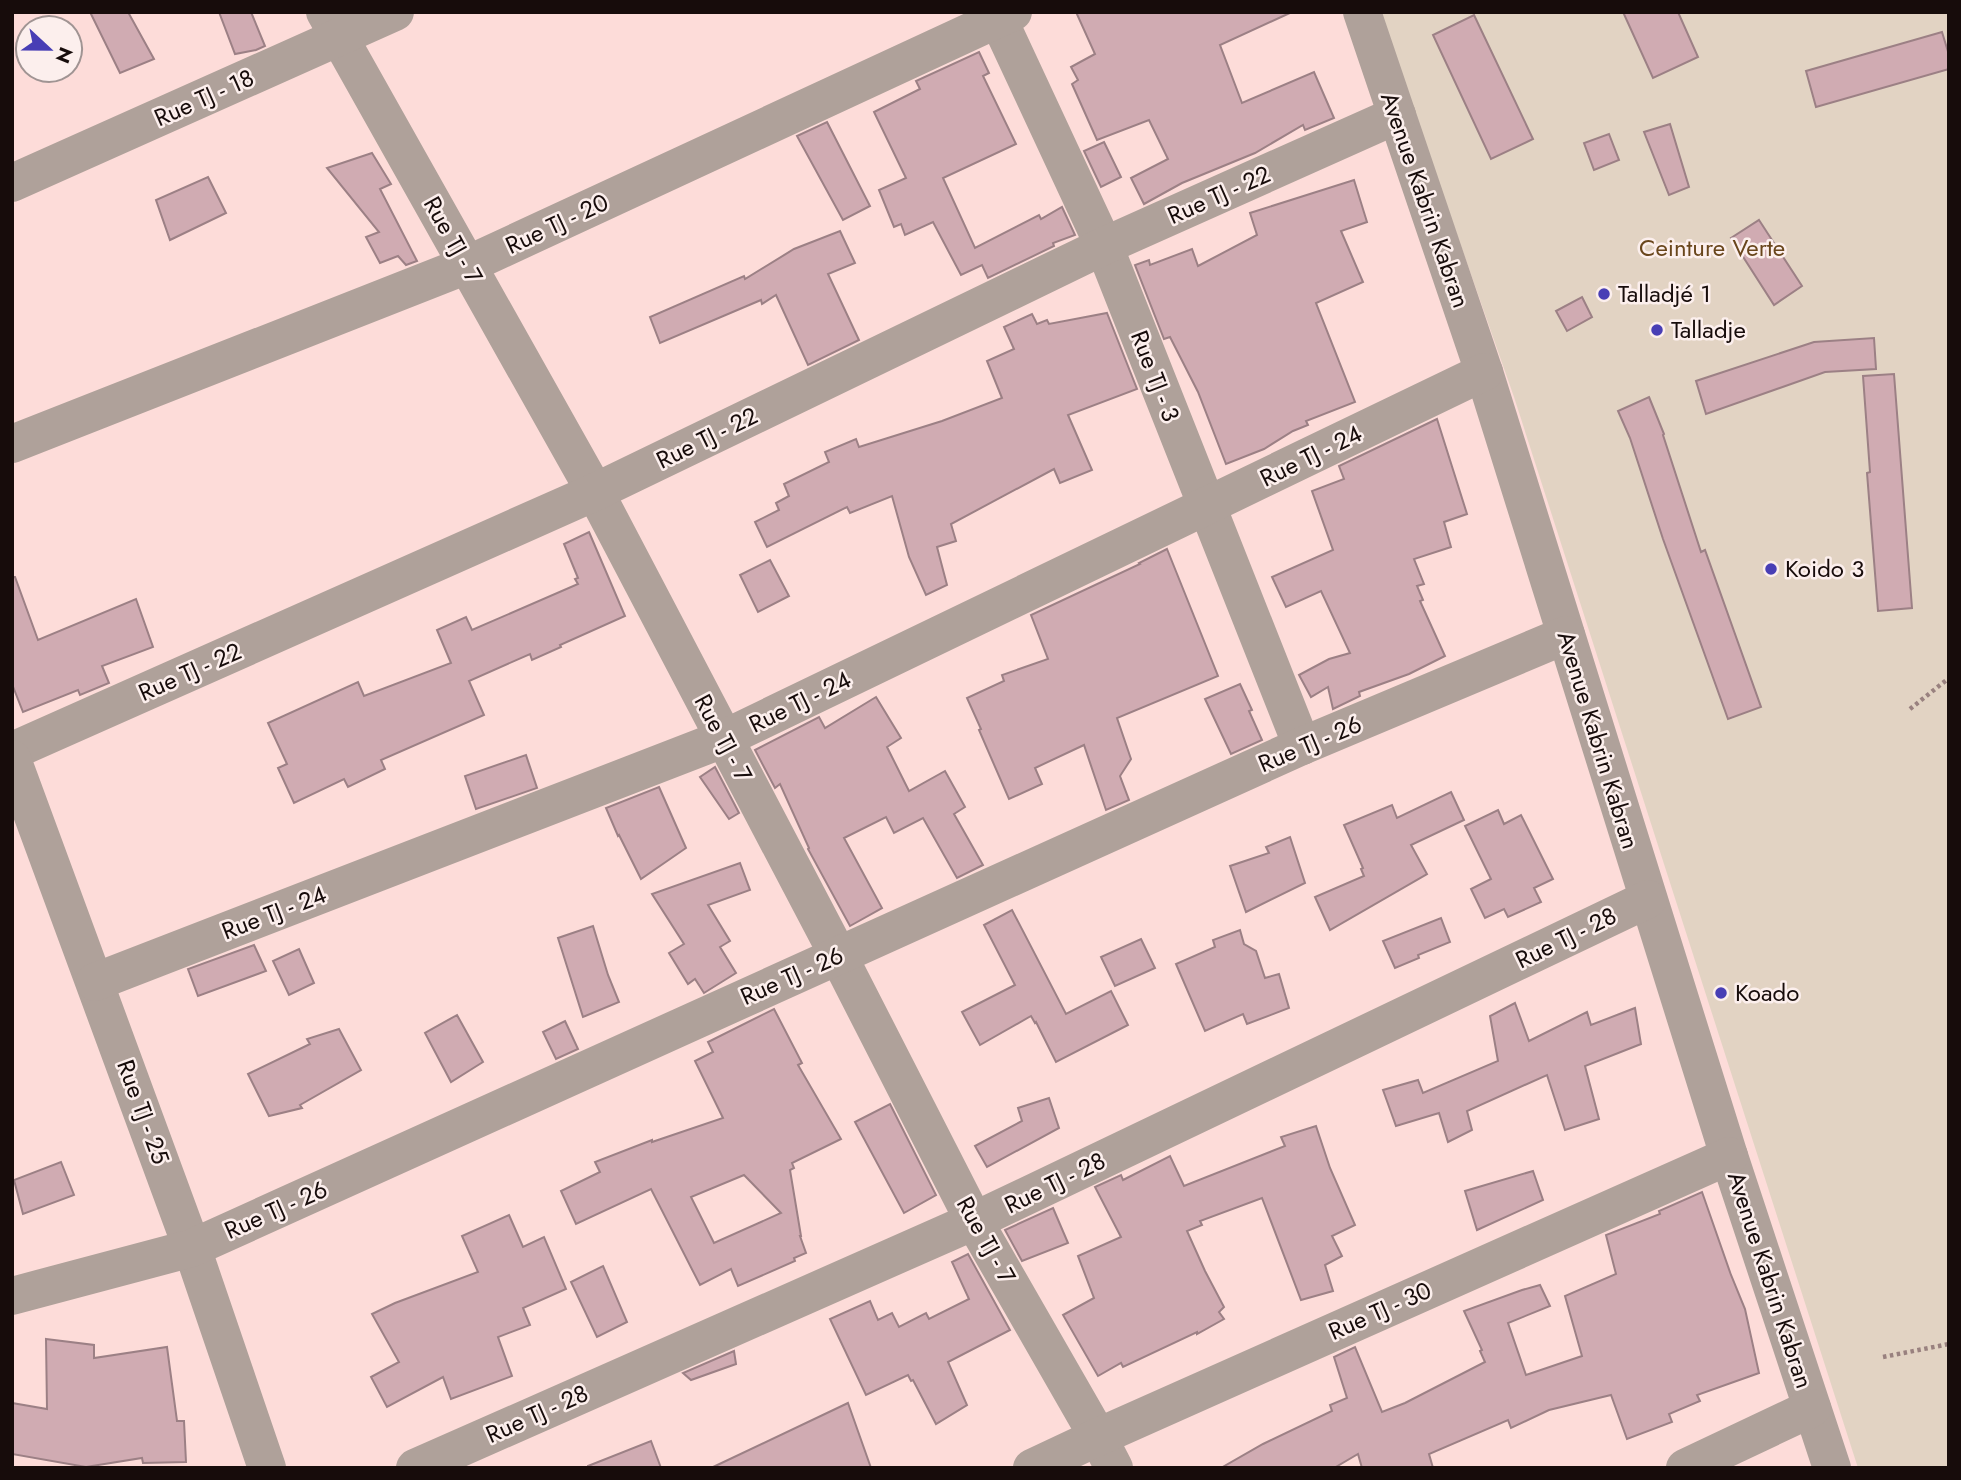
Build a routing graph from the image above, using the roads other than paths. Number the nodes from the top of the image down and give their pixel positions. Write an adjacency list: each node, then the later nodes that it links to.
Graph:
1 (395, 12): 4 (street, Rue TJ - 18)
2 (1362, 12): 5 (street, Avenue Kabrin Kabran)
3 (1002, 15): 7 (street, Rue TJ - 3); 8 (street, Rue TJ - 20)
4 (332, 25): 6 (street, Rue TJ - 18); 8 (street, Rue TJ - 7)
5 (1397, 115): 7 (street, Rue TJ - 22); 9 (street, Avenue Kabrin Kabran)
6 (12, 183)
7 (1104, 246): 11 (street, Rue TJ - 22); 12 (street, Rue TJ - 3)
8 (467, 265): 10 (street, Rue TJ - 20); 11 (street, Rue TJ - 7)
9 (1484, 372): 12 (street, Rue TJ - 24); 13 (street, Avenue Kabrin Kabran)
10 (12, 444)
11 (594, 492): 14 (street, Rue TJ - 7); 16 (street, Rue TJ - 22)
12 (1206, 506): 14 (street, Rue TJ - 24); 15 (street, Rue TJ - 3)
13 (1566, 635): 15 (street, Rue TJ - 26); 18 (street, Avenue Kabrin Kabran)
14 (723, 739): 19 (street, Rue TJ - 7); 20 (street, Rue TJ - 24)
15 (1302, 746): 19 (street, Rue TJ - 26)
16 (12, 751)
17 (12, 758): 20 (street, Rue TJ - 25)
18 (1648, 899): 21 (street, Avenue Kabrin Kabran); 22 (street, Rue TJ - 28)
19 (838, 956): 22 (street, Rue TJ - 7); 23 (street, Rue TJ - 26)
20 (95, 982): 23 (street, Rue TJ - 25)
21 (1728, 1156): 25 (street, Avenue Kabrin Kabran); 26 (street, Rue TJ - 30)
22 (974, 1221): 26 (street, Rue TJ - 7); 28 (street, Rue TJ - 28)
23 (192, 1248): 24 (street, Rue TJ - 26); 27 (street, Rue TJ - 25)
24 (12, 1296)
25 (1812, 1408): 30 (street); 31 (street, Avenue Kabrin Kabran)
26 (1106, 1452): 29 (street, Rue TJ - 30)
27 (267, 1468)
28 (415, 1468)
29 (1032, 1468)
30 (1685, 1468)
31 (1832, 1468)

